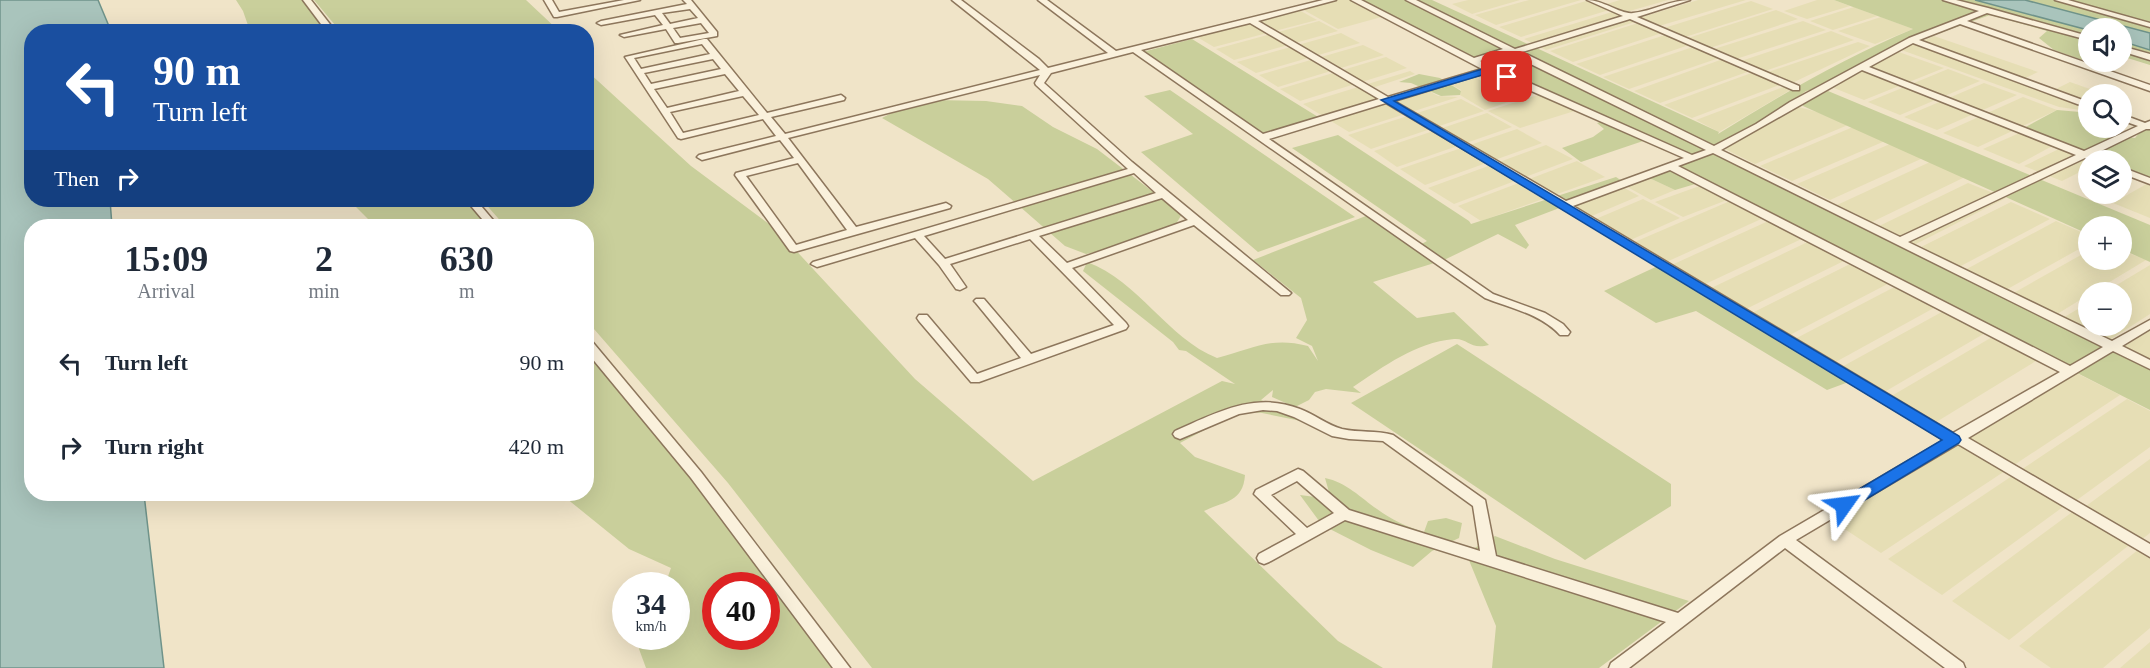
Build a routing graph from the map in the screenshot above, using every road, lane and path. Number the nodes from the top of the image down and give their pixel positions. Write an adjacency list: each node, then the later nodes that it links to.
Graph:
1 (307, 0): 22 (street)
2 (548, 0): 3 (street)
3 (636, 0)
4 (956, 0): 40 (street)
5 (1042, 0): 32 (street)
6 (1356, 0): 35 (street)
7 (1410, 0): 30 (street)
8 (1591, 0): 16 (street)
9 (1686, 0): 16 (street)
10 (1947, 0): 14 (street)
11 (2059, 0): 23 (street)
12 (1325, 1): 19 (street)
13 (689, 3): 15 (street); 18 (street)
14 (1988, 10): 20 (street); 27 (street)
15 (657, 12): 17 (street); 24 (street)
16 (1630, 17): 30 (street); 42 (street)
17 (630, 18): 21 (street); 25 (street)
18 (702, 20): 24 (street); 24 (street)
19 (1251, 20): 29 (street); 46 (street)
20 (1960, 21): 28 (street); 43 (street)
21 (601, 23)
22 (326, 24)
23 (2150, 25)
24 (668, 27): 25 (street)
25 (645, 34): 26 (street)
26 (624, 35)
27 (2078, 35)
28 (1912, 40): 36 (street); 47 (street)
29 (1135, 50): 32 (street); 53 (street)
30 (1512, 51): 35 (street); 54 (street)
31 (2132, 51): 34 (street)
32 (1116, 55): 40 (street)
33 (714, 56): 38 (street); 39 (street); 39 (street)
34 (2150, 57)
35 (1472, 61): 37 (street)
36 (1862, 67): 54 (street); 56 (street)
37 (1489, 69): 46 (street); 58 (street)
38 (725, 71): 41 (street); 44 (street)
39 (639, 72): 41 (street)
40 (1047, 72): 52 (street); 62 (street)
41 (649, 87): 48 (street)
42 (1796, 88)
43 (2150, 88)
44 (744, 93): 48 (street); 49 (street)
45 (841, 98): 49 (street)
46 (1386, 100): 53 (street); 66 (street)
47 (2078, 101)
48 (664, 111): 49 (street)
49 (765, 117): 52 (street)
50 (2132, 121): 51 (street)
51 (2148, 126): 55 (street)
52 (782, 137): 57 (street); 60 (street)
53 (1261, 138): 83 (street)
54 (1714, 150): 58 (street); 74 (street)
55 (2098, 150)
56 (2078, 153)
57 (702, 157)
58 (1692, 158): 61 (street)
59 (2078, 159): 74 (street)
60 (799, 160): 71 (street); 71 (street)
61 (1670, 166): 66 (street); 88 (street)
62 (1134, 170): 65 (street); 72 (street)
63 (2132, 174): 64 (street)
64 (2150, 181)
65 (1163, 194): 70 (street); 73 (street)
66 (1565, 205): 90 (street)
67 (946, 206): 71 (street)
68 (477, 207): 69 (street)
69 (487, 219)
70 (1195, 221): 77 (street); 79 (street)
71 (854, 231)
72 (918, 234): 75 (street); 76 (street)
73 (1032, 235): 75 (street); 77 (street)
74 (1901, 241): 84 (street)
75 (943, 263): 78 (street)
76 (817, 264)
77 (1065, 267): 86 (street)
78 (960, 287)
79 (1285, 293)
80 (980, 301): 86 (street)
81 (923, 318): 86 (street)
82 (2150, 324): 84 (street)
83 (1564, 332)
84 (2113, 346): 87 (street); 88 (street)
85 (594, 352): 98 (street)
86 (1029, 359)
87 (2150, 365)
88 (2069, 371): 90 (street)
89 (1180, 434): 96 (street)
90 (1955, 439): 93 (street); 94 (street)
91 (1344, 514): 92 (street); 92 (street); 96 (street)
92 (1306, 535): 95 (street)
93 (1785, 540): 97 (street); 100 (street)
94 (2150, 551)
95 (1264, 558)
96 (1489, 560): 97 (street)
97 (1679, 620): 99 (street)
98 (842, 668)
99 (1617, 668)
100 (1957, 668)

